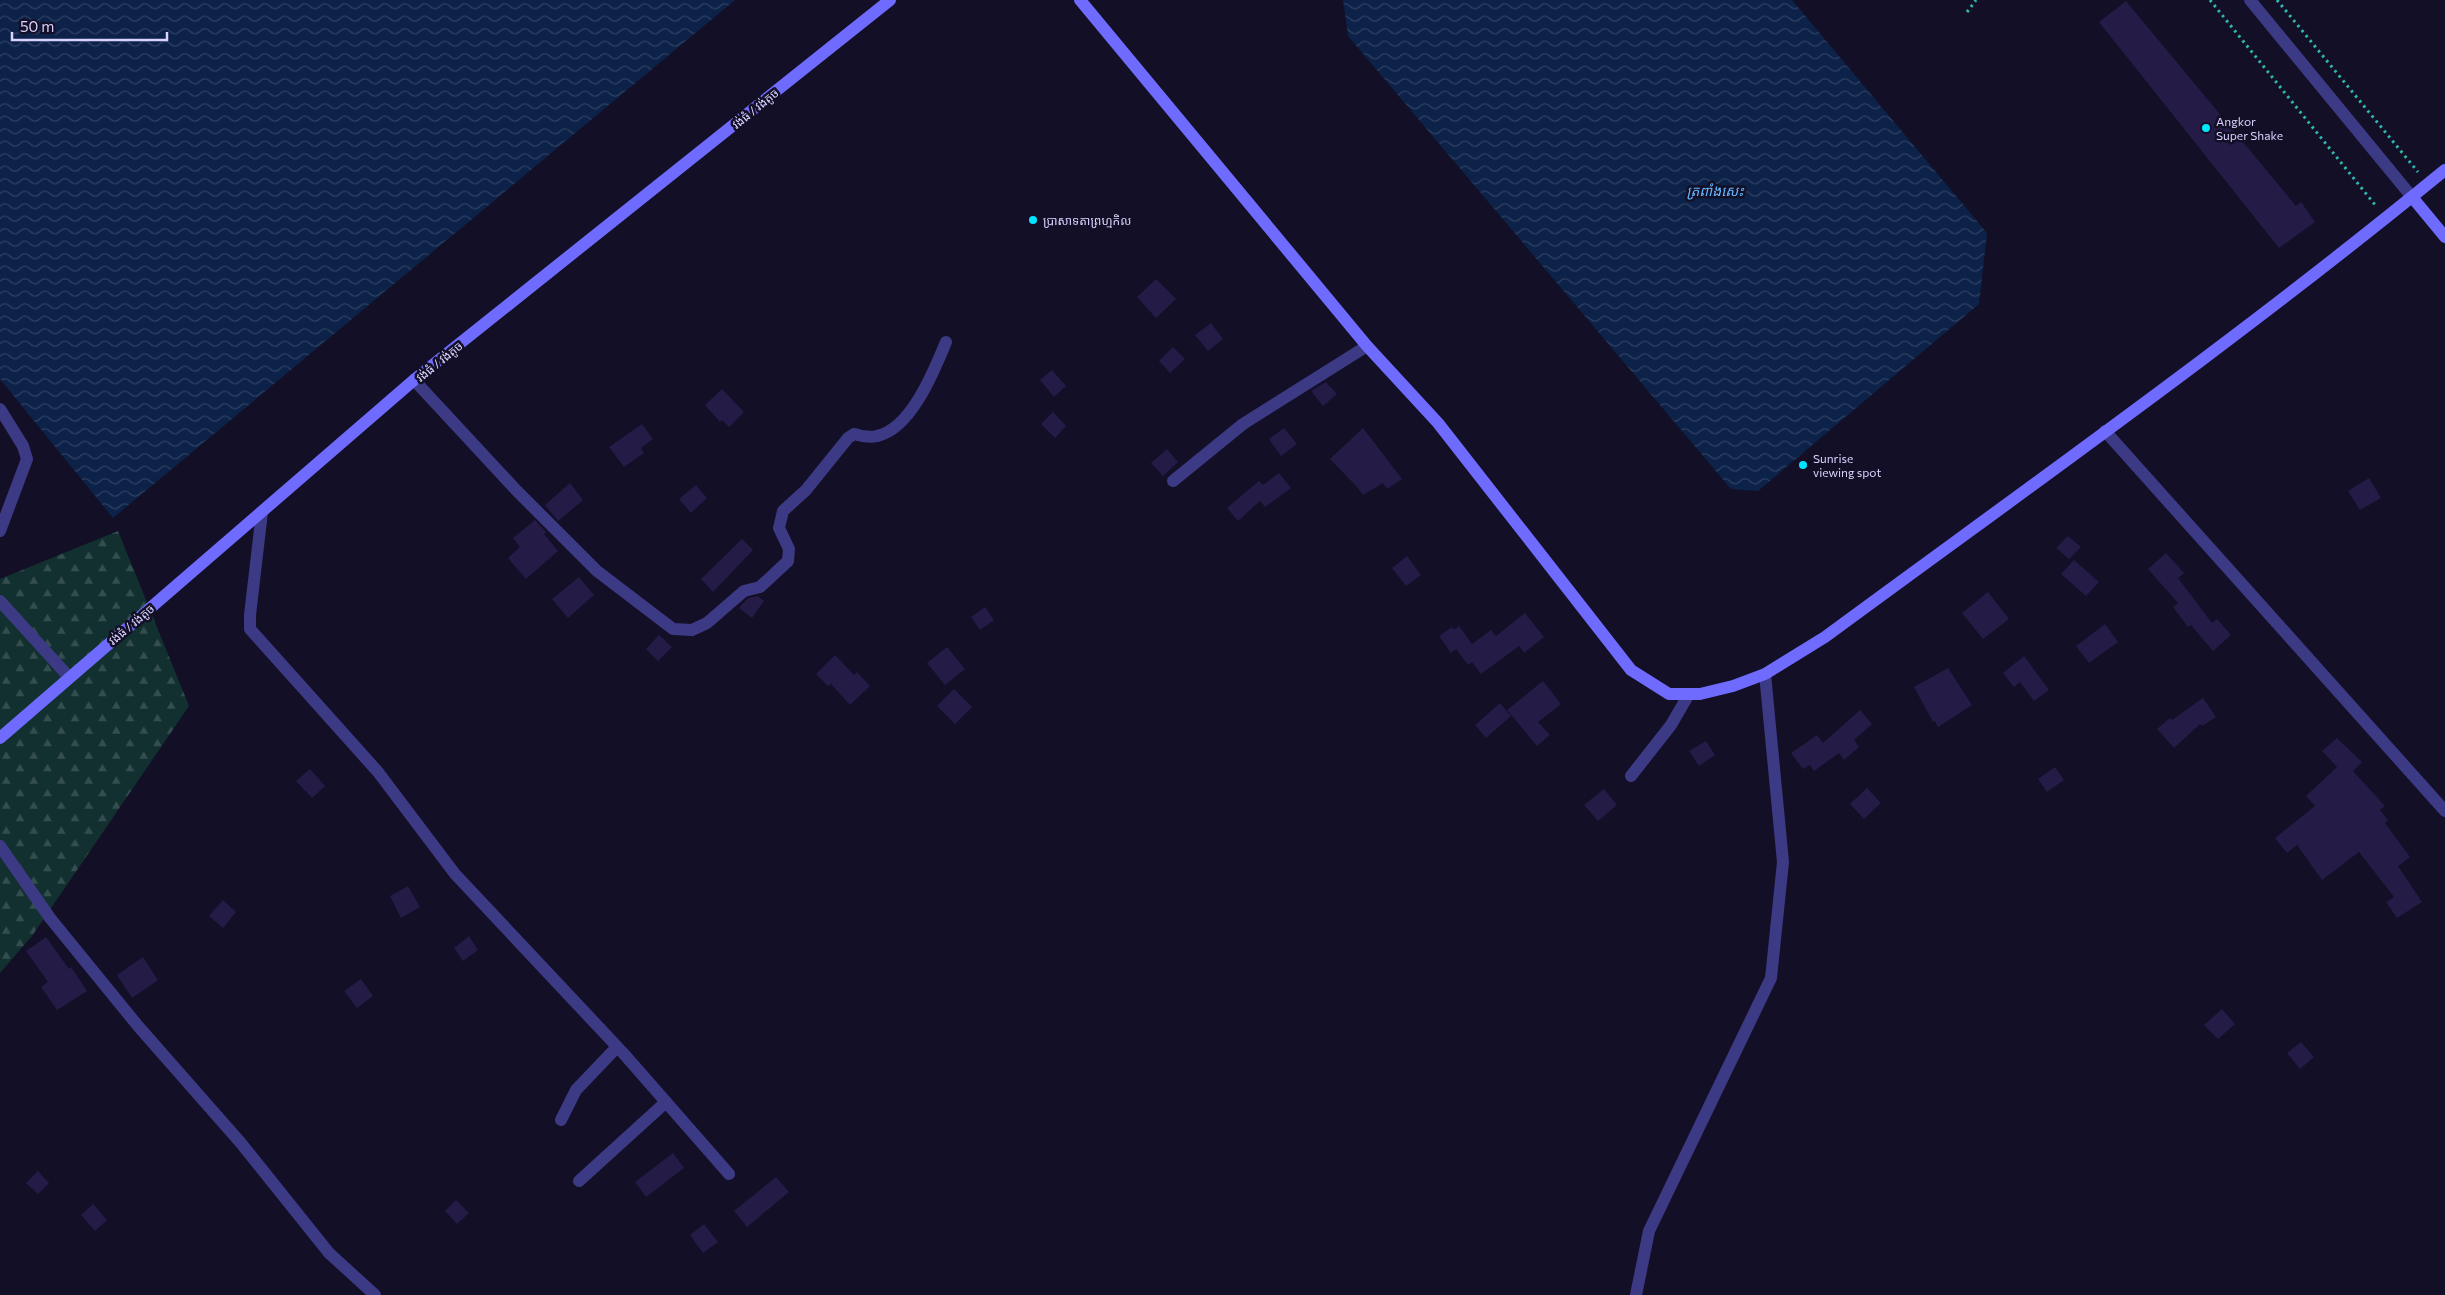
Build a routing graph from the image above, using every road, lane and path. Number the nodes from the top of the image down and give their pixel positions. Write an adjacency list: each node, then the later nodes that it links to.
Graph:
1 (890, 0): 15 (main road, វង់ធំ / វង់តូច)
2 (1080, 0): 14 (main road)
3 (1976, 0): 7 (path)
4 (2210, 0): 11 (path)
5 (2250, 0): 10 (street)
6 (2276, 0): 9 (path)
7 (1968, 12)
8 (2445, 170): 9 (main road)
9 (2428, 184): 10 (main road)
10 (2412, 197): 11 (main road); 12 (main road)
11 (2386, 219): 17 (main road)
12 (2445, 237)
13 (946, 342): 15 (street)
14 (1367, 346): 18 (street); 24 (main road)
15 (414, 380): 19 (main road, វង់ធំ / វង់តូច)
16 (0, 409): 20 (street)
17 (2105, 431): 22 (main road); 27 (street)
18 (1173, 481)
19 (262, 512): 23 (main road, វង់ធំ / វង់តូច); 29 (street)
20 (0, 531)
21 (0, 601): 23 (street)
22 (1765, 674): 24 (main road); 35 (street)
23 (69, 677): 25 (main road, វង់ធំ / វង់តូច)
24 (1689, 694): 26 (street)
25 (0, 738)
26 (1631, 776)
27 (2445, 812)
28 (0, 846): 34 (street)
29 (617, 1047): 30 (street); 31 (street)
30 (666, 1102): 32 (street); 33 (street)
31 (562, 1120)
32 (730, 1174)
33 (579, 1181)
34 (375, 1295)
35 (1636, 1295)

